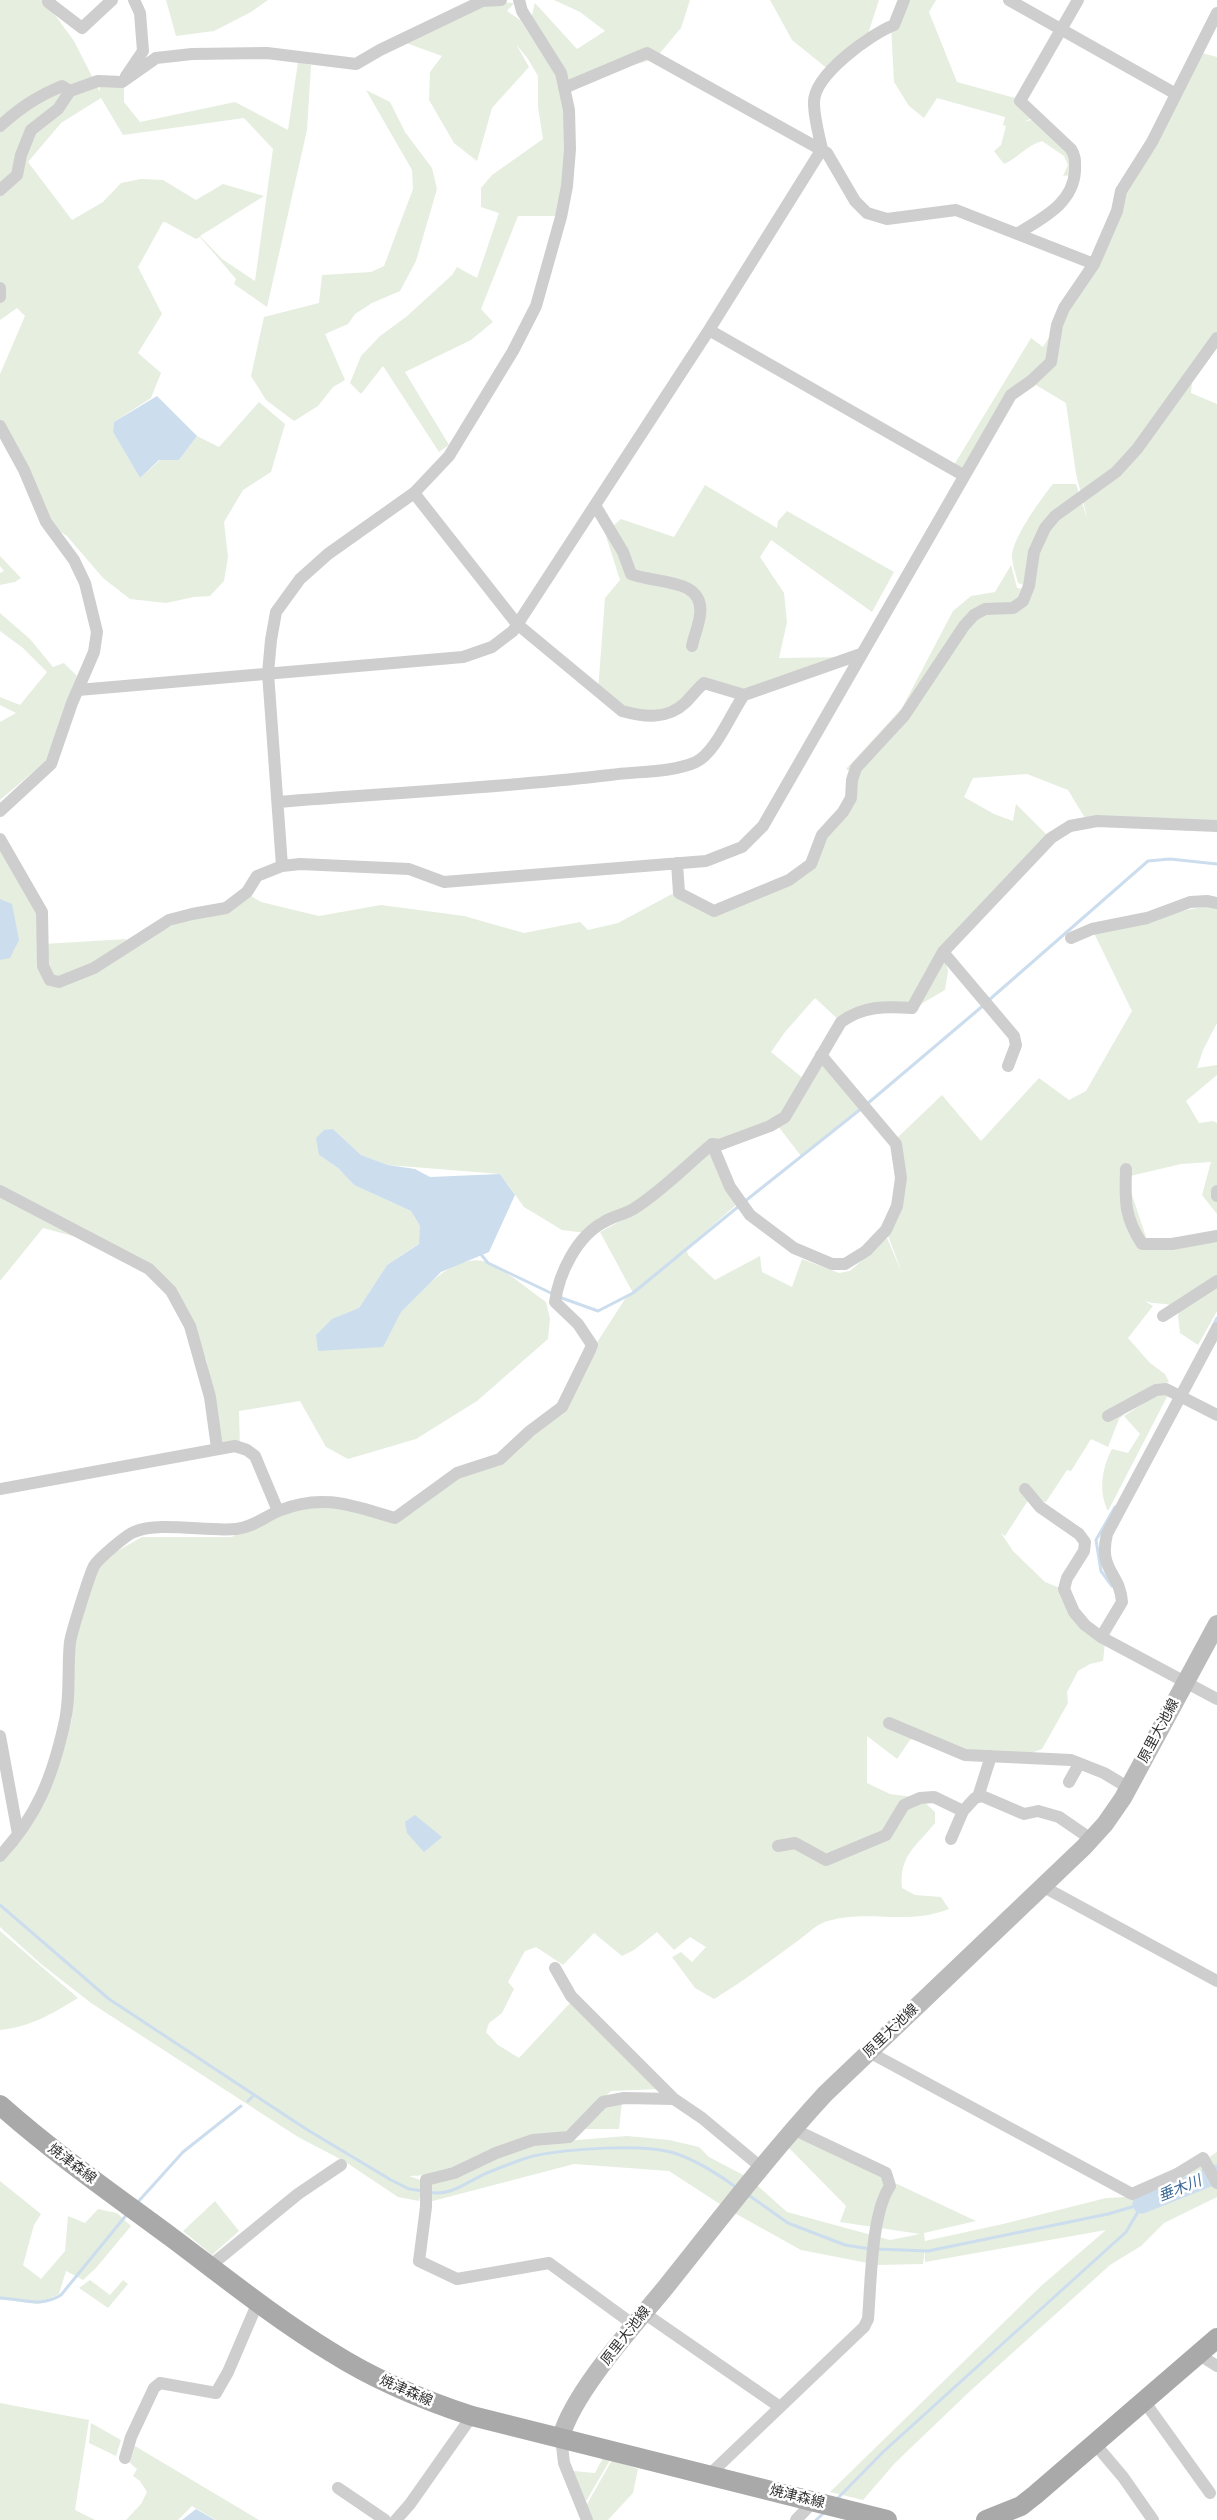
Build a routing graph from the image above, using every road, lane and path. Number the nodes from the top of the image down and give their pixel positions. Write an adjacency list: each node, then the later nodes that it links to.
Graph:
1 (50, 0): 2 (street)
2 (112, 0)
3 (134, 0): 11 (street)
4 (501, 0): 11 (street)
5 (519, 0): 12 (street)
6 (904, 0): 16 (street)
7 (1009, 0): 10 (street)
8 (1078, 0): 10 (street)
9 (1217, 13): 14 (street)
10 (1062, 28): 14 (street); 18 (street)
11 (122, 82): 13 (street)
12 (564, 88): 16 (street); 26 (street)
13 (70, 91): 15 (street); 17 (street)
14 (1176, 94): 19 (street)
15 (0, 126)
16 (822, 149): 18 (street); 22 (street)
17 (0, 190)
18 (1017, 234): 19 (street)
19 (1094, 264): 25 (street)
20 (0, 288): 21 (street)
21 (0, 297)
22 (709, 330): 25 (street); 27 (street)
23 (1217, 338): 38 (street)
24 (0, 426): 32 (street)
25 (963, 475): 30 (street)
26 (414, 493): 28 (street); 31 (street)
27 (595, 505): 28 (street); 29 (street)
28 (517, 624): 31 (street); 33 (street)
29 (692, 646)
30 (860, 654): 33 (street); 38 (street)
31 (268, 673): 32 (street); 34 (street)
32 (78, 690): 35 (street)
33 (744, 695): 34 (street)
34 (278, 802): 39 (street)
35 (0, 811)
36 (1217, 826): 42 (street)
37 (0, 839): 39 (street)
38 (677, 863): 39 (street)
39 (282, 866)
40 (1217, 903): 41 (street)
41 (1072, 938)
42 (943, 952): 43 (street); 44 (street)
43 (821, 1055): 45 (street); 45 (street)
44 (1008, 1066)
45 (712, 1144): 60 (street)
46 (1126, 1169): 50 (street)
47 (0, 1191): 57 (street)
48 (1217, 1191): 49 (street)
49 (1217, 1196)
50 (1217, 1236)
51 (1217, 1281): 52 (street)
52 (1162, 1316)
53 (1217, 1328): 54 (street)
54 (1181, 1396): 55 (street); 56 (street); 62 (street)
55 (1217, 1415)
56 (1108, 1416)
57 (217, 1448): 58 (street); 60 (street)
58 (0, 1489)
59 (1025, 1489): 62 (street)
60 (278, 1511): 73 (street)
61 (1217, 1624): 63 (main road, 原里大池線)
62 (1101, 1637): 63 (street)
63 (1186, 1683): 64 (street); 70 (main road, 原里大池線)
64 (1217, 1699)
65 (889, 1723): 67 (street)
66 (0, 1736): 73 (street)
67 (991, 1756): 68 (street); 71 (street)
68 (1079, 1764): 69 (street); 70 (street)
69 (1069, 1782)
70 (1129, 1788): 75 (main road, 原里大池線)
71 (978, 1797): 72 (street); 75 (street)
72 (963, 1812): 74 (street); 76 (street)
73 (18, 1834): 77 (street)
74 (951, 1839)
75 (1092, 1839): 78 (main road, 原里大池線)
76 (778, 1846)
77 (0, 1856)
78 (1042, 1886): 80 (street); 81 (main road, 原里大池線)
79 (555, 1968): 82 (street)
80 (1217, 1981)
81 (869, 2052): 84 (main road, 原里大池線); 87 (street)
82 (674, 2099): 86 (street); 90 (street)
83 (0, 2105): 88 (main road, 焼津森線)
84 (793, 2130): 86 (main road, 原里大池線); 95 (street)
85 (341, 2166): 88 (street)
86 (762, 2168): 90 (main road, 原里大池線)
87 (1217, 2183)
88 (210, 2266): 89 (main road, 焼津森線)
89 (258, 2302): 96 (main road, 焼津森線); 99 (street)
90 (639, 2319): 95 (street); 97 (main road, 原里大池線)
91 (1217, 2338): 92 (main road)
92 (1198, 2354): 93 (street); 94 (main road)
93 (1217, 2366)
94 (1144, 2401): 98 (main road); 102 (street)
95 (780, 2408): 100 (street)
96 (472, 2416): 97 (main road, 焼津森線); 106 (street)
97 (560, 2437): 100 (main road, 焼津森線); 107 (street)
98 (1094, 2444): 110 (main road); 111 (street)
99 (126, 2458)
100 (709, 2475): 103 (main road, 焼津森線)
101 (338, 2488): 105 (street)
102 (1210, 2493)
103 (815, 2502): 104 (main road, 焼津森線); 108 (street)
104 (844, 2515): 109 (main road, 焼津森線)
105 (385, 2520)
106 (396, 2520)
107 (587, 2520)
108 (796, 2520)
109 (887, 2520)
110 (986, 2520)
111 (1153, 2520)

